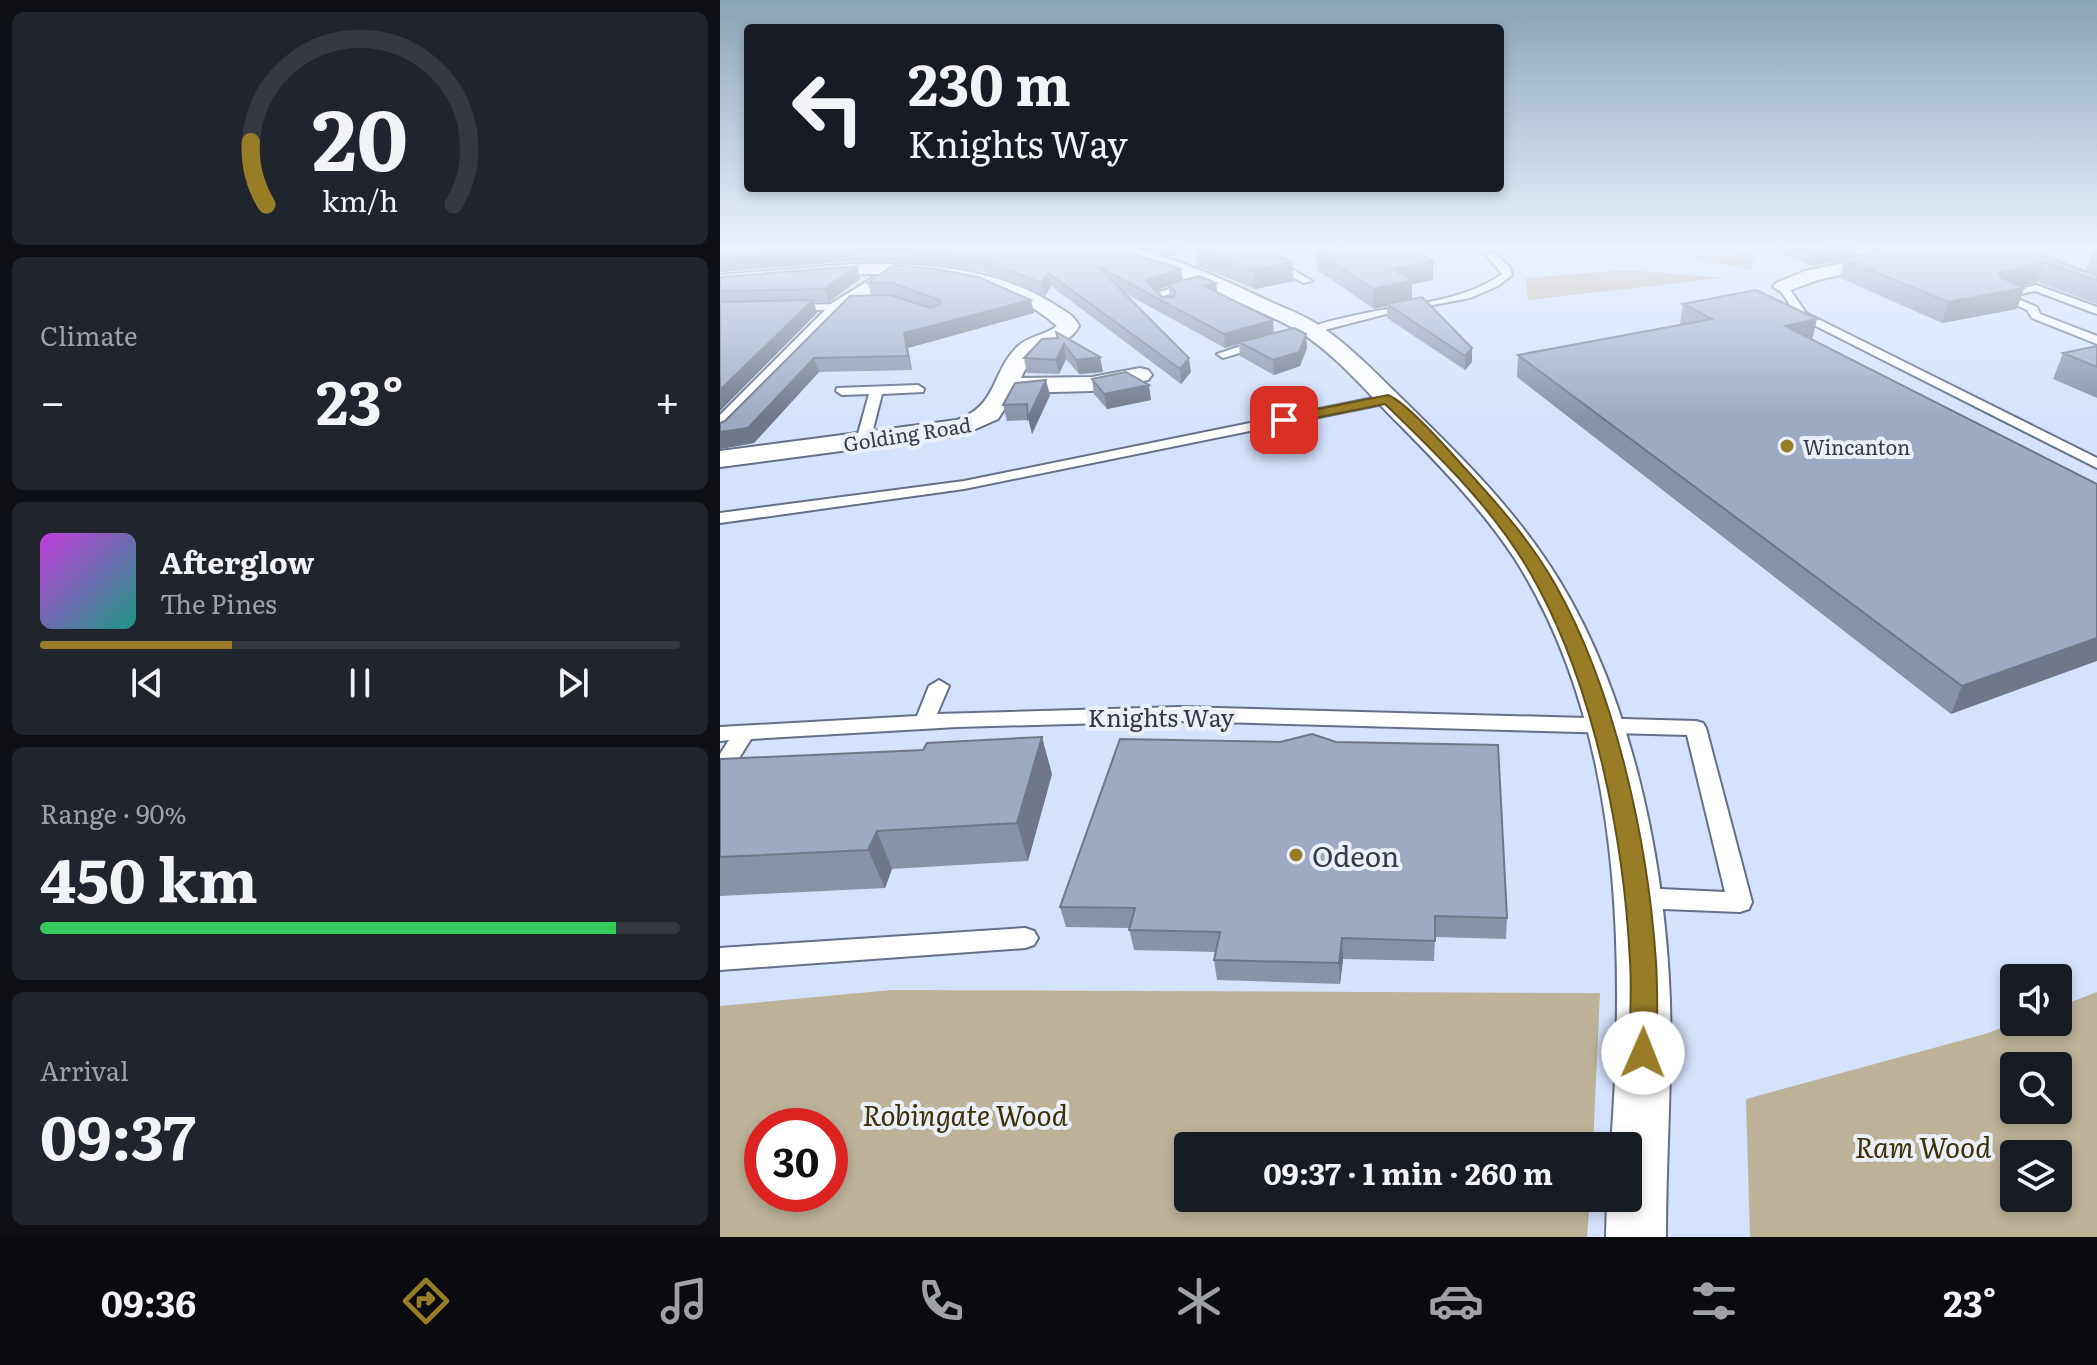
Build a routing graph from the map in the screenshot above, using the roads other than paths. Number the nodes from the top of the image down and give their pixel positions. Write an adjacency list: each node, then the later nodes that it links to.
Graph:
1 (1040, 303): 19 (street, Golding Road)
2 (1165, 303): 10 (lane)
3 (1250, 303): 14 (street)
4 (1429, 303): 14 (lane)
5 (1791, 303): 27 (lane)
6 (2018, 303): 12 (lane)
7 (2064, 303): 12 (lane)
8 (2076, 303): 13 (lane)
9 (850, 304): 11 (lane); 24 (street)
10 (1170, 306)
11 (779, 308)
12 (2033, 309): 16 (lane)
13 (2097, 311)
14 (1306, 331): 23 (street)
15 (1282, 337): 17 (lane)
16 (2097, 340)
17 (1223, 354)
18 (1142, 378): 19 (street)
19 (1007, 386): 25 (street, Golding Road)
20 (918, 389): 21 (lane)
21 (877, 390): 22 (lane); 25 (lane)
22 (842, 391)
23 (1388, 399): 28 (lane); 31 (street)
24 (720, 430)
25 (863, 441): 26 (street, Golding Road)
26 (720, 459)
27 (2097, 464)
28 (720, 518)
29 (939, 686): 30 (lane)
30 (924, 722): 31 (lane, Knights Way); 32 (lane, Knights Way)
31 (1602, 723): 35 (street); 35 (lane, Knights Way)
32 (745, 732): 33 (lane, Knights Way); 34 (lane)
33 (720, 734)
34 (720, 771)
35 (1636, 898): 38 (street)
36 (1025, 938): 37 (lane)
37 (720, 959)
38 (1636, 1237)

